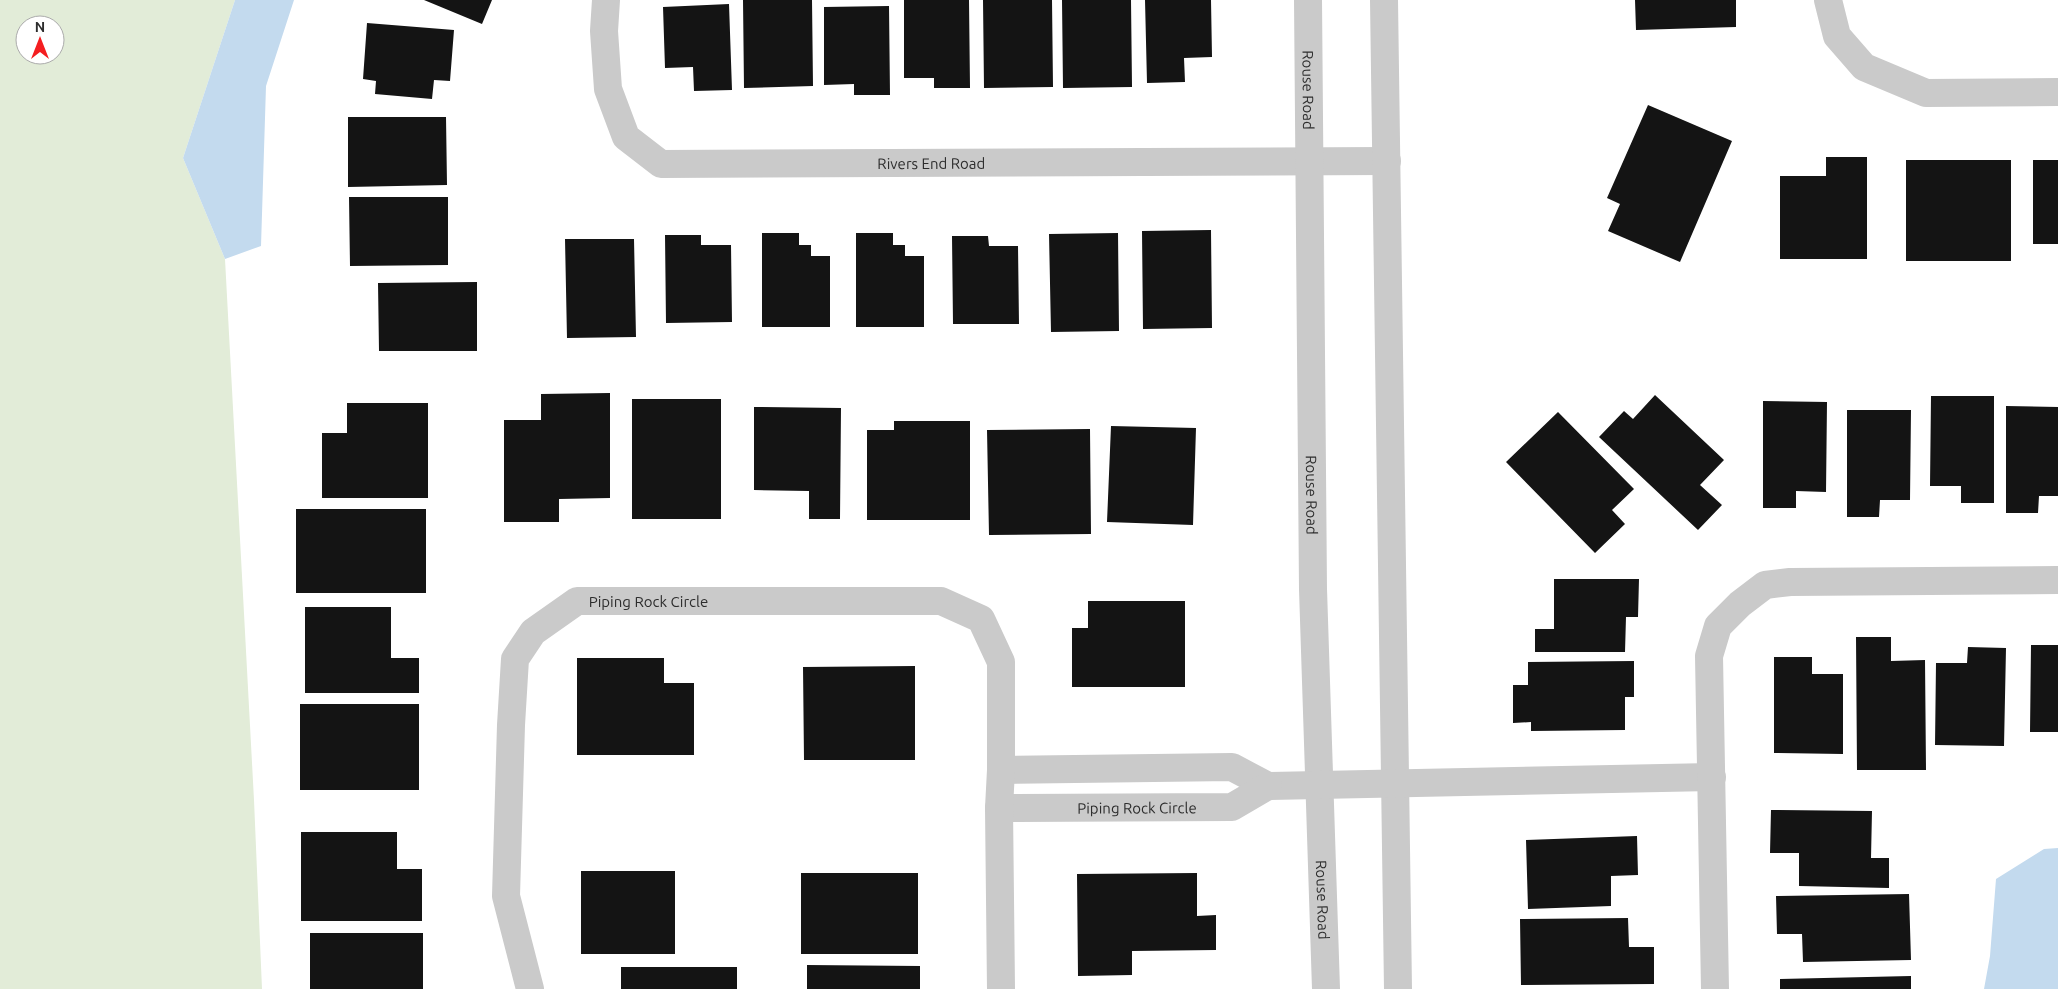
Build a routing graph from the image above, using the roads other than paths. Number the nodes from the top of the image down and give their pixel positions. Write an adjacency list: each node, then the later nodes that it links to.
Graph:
1 (606, 0): 7 (street, Rivers End Road)
2 (1308, 0): 7 (street, Rouse Road)
3 (1384, 0): 6 (street)
4 (1828, 0): 5 (street)
5 (2058, 92)
6 (1387, 161): 7 (street, Rivers End Road); 12 (street)
7 (1310, 162): 13 (street, Rouse Road)
8 (2058, 580): 11 (street)
9 (1125, 769): 10 (street, Piping Rock Circle); 14 (street, Piping Rock Circle); 16 (street)
10 (1002, 770): 15 (street, Piping Rock Circle); 17 (street, Piping Rock Circle)
11 (1712, 777): 12 (street, Piping Rock Circle); 21 (street)
12 (1395, 784): 13 (street, Piping Rock Circle); 20 (street)
13 (1319, 785): 14 (street, Piping Rock Circle); 19 (street, Rouse Road)
14 (1268, 786): 16 (street, Piping Rock Circle)
15 (999, 808): 16 (street, Piping Rock Circle); 18 (street, Piping Rock Circle)
16 (1124, 808)
17 (530, 989)
18 (1001, 989)
19 (1326, 989)
20 (1398, 989)
21 (1715, 989)

